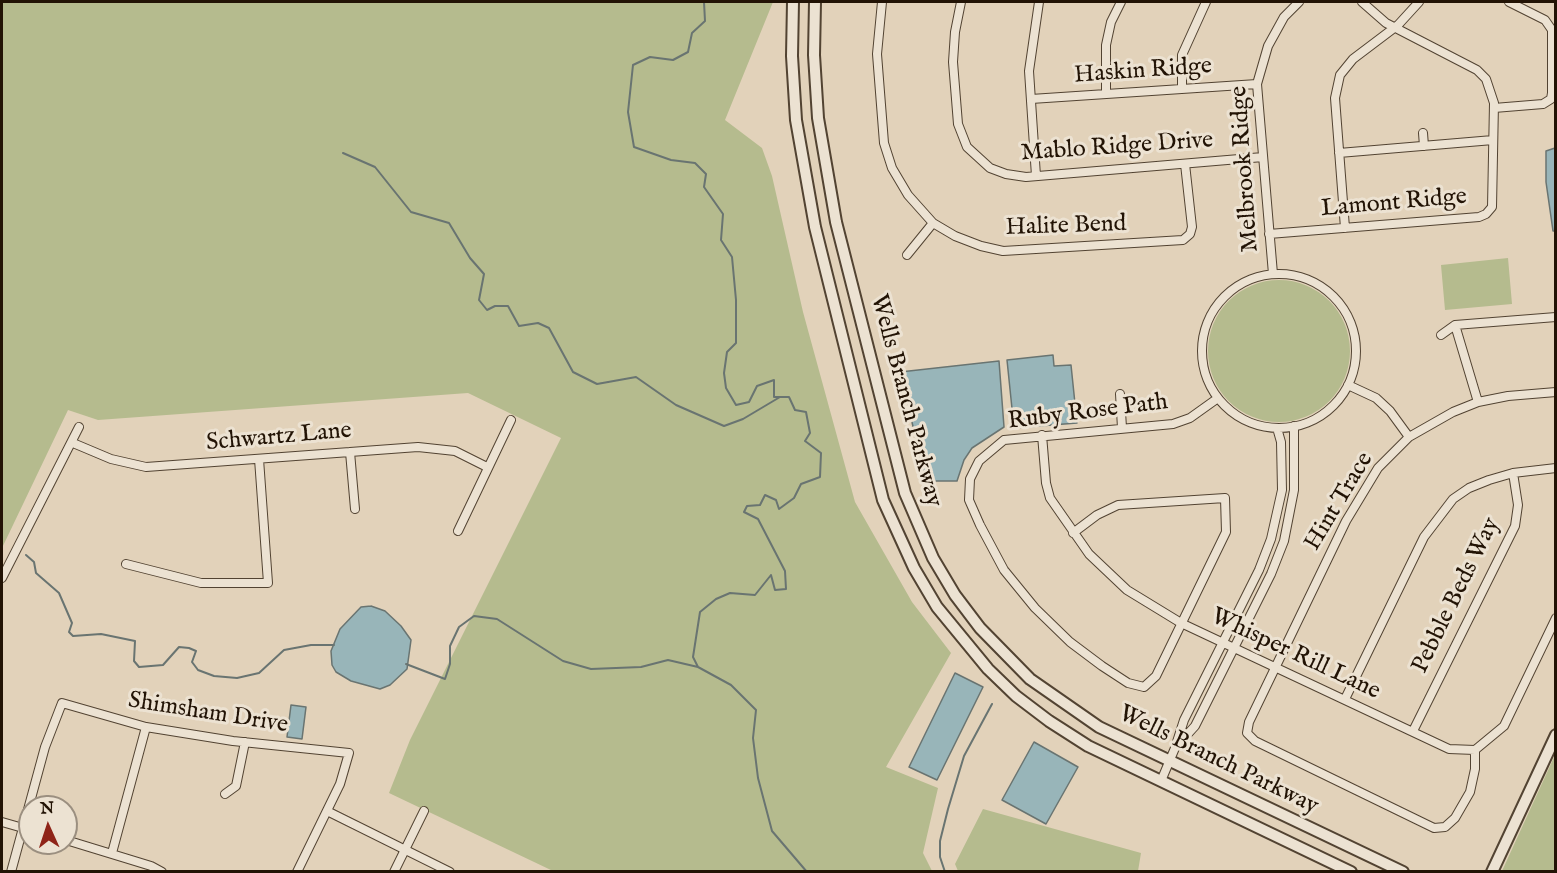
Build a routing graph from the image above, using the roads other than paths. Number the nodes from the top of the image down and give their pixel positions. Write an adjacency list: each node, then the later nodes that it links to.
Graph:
1 (793, 2): 69 (street, Wells Branch Parkway)
2 (815, 2): 68 (street, Wells Branch Parkway)
3 (882, 2): 25 (street, Halite Bend)
4 (961, 2): 24 (street, Mablo Ridge Drive)
5 (1039, 2): 16 (street)
6 (1121, 2): 15 (street)
7 (1206, 2): 14 (street)
8 (1299, 2): 13 (street, Melbrook Ridge)
9 (1362, 2): 12 (street)
10 (1419, 2): 12 (street)
11 (1509, 2): 17 (street)
12 (1395, 28): 17 (street); 21 (street)
13 (1257, 84): 14 (street, Haskin Ridge); 22 (street, Melbrook Ridge)
14 (1182, 89): 15 (street, Haskin Ridge)
15 (1106, 94): 16 (street, Haskin Ridge)
16 (1031, 99): 24 (street)
17 (1494, 108): 19 (street, Lamont Ridge)
18 (1423, 133): 20 (street)
19 (1493, 140): 20 (street); 26 (street, Lamont Ridge)
20 (1424, 146): 21 (street)
21 (1339, 153): 26 (street)
22 (1263, 157): 23 (street, Mablo Ridge Drive); 27 (street, Melbrook Ridge)
23 (1185, 164): 24 (street, Mablo Ridge Drive); 25 (street, Halite Bend)
24 (1036, 176)
25 (933, 223): 28 (street)
26 (1345, 228): 27 (street, Lamont Ridge)
27 (1269, 234): 29 (street, Melbrook Ridge)
28 (907, 255)
29 (1273, 274): 33 (street); 36 (street)
30 (1556, 317): 31 (street)
31 (1455, 326): 32 (street); 37 (street)
32 (1441, 335)
33 (1348, 385): 39 (street); 44 (street)
34 (1556, 392): 37 (street, Hint Trace)
35 (1120, 394): 42 (street)
36 (1218, 398): 41 (street); 42 (street, Ruby Rose Path)
37 (1478, 402): 44 (street, Hint Trace)
38 (511, 420): 48 (street)
39 (1294, 426): 41 (street); 59 (street)
40 (79, 427): 45 (street)
41 (1277, 428): 58 (street)
42 (1122, 429): 43 (street, Ruby Rose Path)
43 (1042, 435): 53 (street, Whisper Rill Lane); 57 (street, Ruby Rose Path)
44 (1409, 437): 60 (street, Hint Trace)
45 (73, 443): 47 (street, Schwartz Lane); 55 (street)
46 (350, 452): 47 (street, Schwartz Lane); 48 (street, Schwartz Lane); 51 (street)
47 (259, 459): 54 (street)
48 (488, 467): 52 (street)
49 (1556, 468): 50 (street)
50 (1513, 473): 61 (street); 63 (street, Pebble Beds Way)
51 (355, 508)
52 (458, 531)
53 (1074, 532): 57 (street, Whisper Rill Lane); 57 (street)
54 (126, 564)
55 (2, 578)
56 (1556, 618): 67 (street)
57 (1181, 623): 58 (street, Whisper Rill Lane)
58 (1222, 643): 59 (street, Whisper Rill Lane); 66 (street)
59 (1234, 649): 60 (street, Whisper Rill Lane); 66 (street)
60 (1276, 668): 61 (street, Whisper Rill Lane); 67 (street, Hint Trace)
61 (1345, 699): 63 (street, Whisper Rill Lane)
62 (146, 727): 65 (street, Shimsham Drive); 71 (street, Shimsham Drive); 79 (street)
63 (1413, 731): 67 (street, Whisper Rill Lane)
64 (1556, 735): 87 (street)
65 (245, 742): 70 (street); 72 (street, Shimsham Drive)
66 (1175, 748): 68 (street)
67 (1475, 750)
68 (1170, 762): 69 (street); 86 (street, Wells Branch Parkway)
69 (1161, 781): 85 (street, Wells Branch Parkway)
70 (225, 794)
71 (34, 795)
72 (327, 811): 77 (street); 82 (street)
73 (424, 811): 77 (street)
74 (2, 822): 75 (street)
75 (18, 827)
76 (78, 844): 79 (street)
77 (405, 849): 83 (street); 84 (street)
78 (18, 852): 80 (street)
79 (112, 854): 81 (street)
80 (11, 872)
81 (162, 872)
82 (297, 872)
83 (394, 872)
84 (450, 872)
85 (1351, 872)
86 (1403, 872)
87 (1492, 872)

